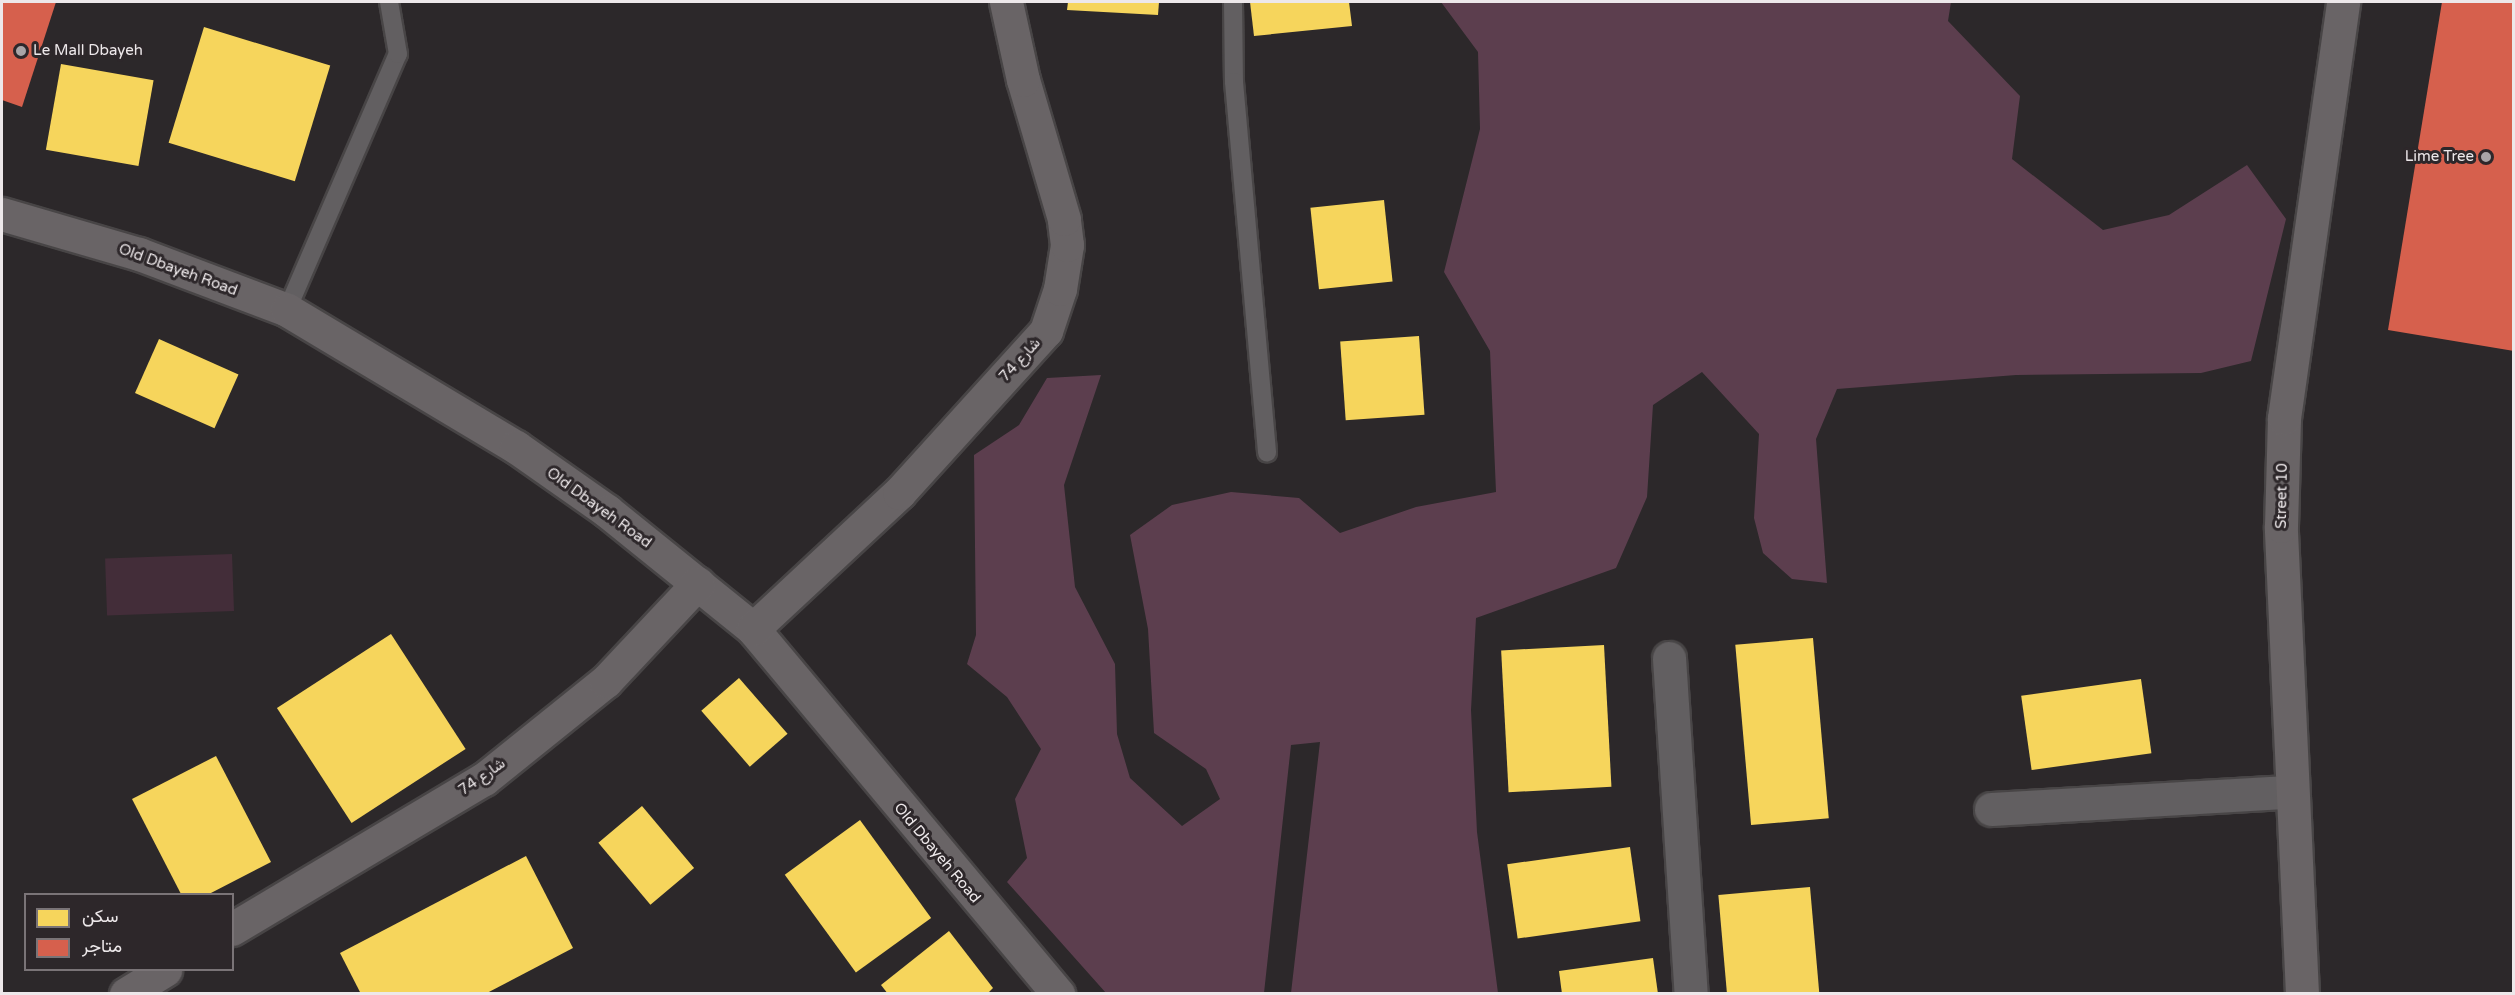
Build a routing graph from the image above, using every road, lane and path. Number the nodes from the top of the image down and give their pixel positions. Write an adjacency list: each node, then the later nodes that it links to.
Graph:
1 (388, 2): 6 (lane)
2 (1006, 2): 9 (street, شارع 74)
3 (1233, 2): 7 (lane)
4 (2343, 2): 11 (street, Street 10)
5 (2, 214): 6 (street, Old Dbayeh Road)
6 (287, 310): 8 (street, Old Dbayeh Road)
7 (1267, 453)
8 (698, 583): 9 (street, Old Dbayeh Road); 13 (street, شارع 74)
9 (753, 629): 16 (street, Old Dbayeh Road)
10 (1669, 658): 17 (street)
11 (2289, 792): 12 (street); 18 (street, Street 10)
12 (1991, 809)
13 (234, 927)
14 (162, 971): 15 (street)
15 (130, 992)
16 (1058, 993)
17 (1690, 993)
18 (2302, 993)

